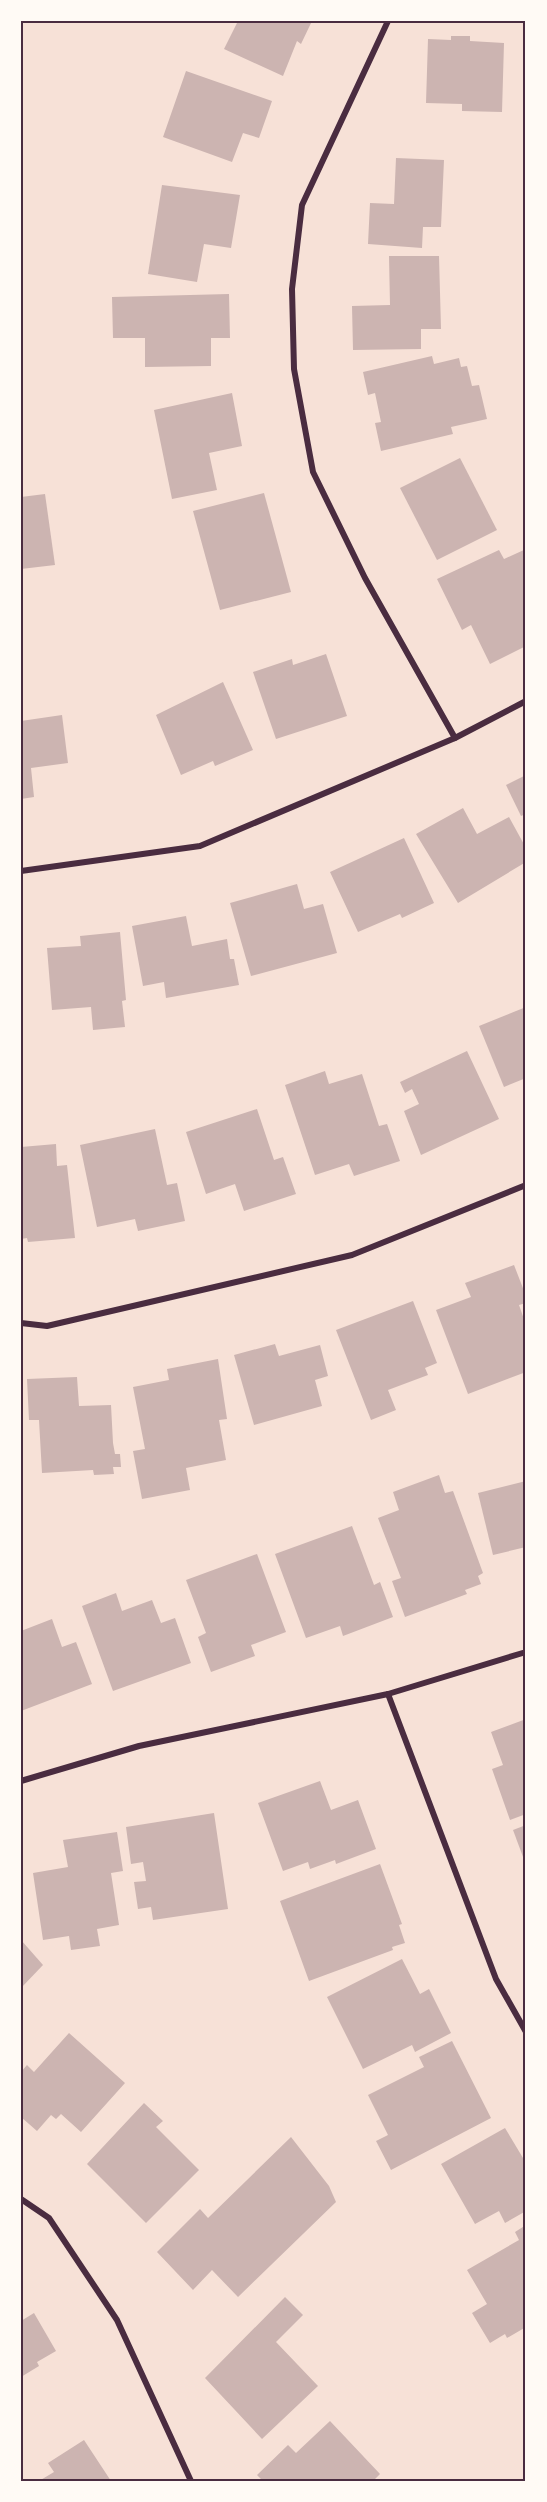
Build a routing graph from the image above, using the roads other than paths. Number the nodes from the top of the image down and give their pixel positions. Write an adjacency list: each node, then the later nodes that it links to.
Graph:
1 (388, 21): 3 (street)
2 (526, 701): 3 (street)
3 (455, 738): 4 (street)
4 (21, 871)
5 (526, 1185): 6 (street)
6 (21, 1323)
7 (526, 1653): 8 (street)
8 (388, 1694): 9 (street); 10 (street)
9 (21, 1780)
10 (526, 2032)
11 (21, 2199): 12 (street)
12 (191, 2481)

